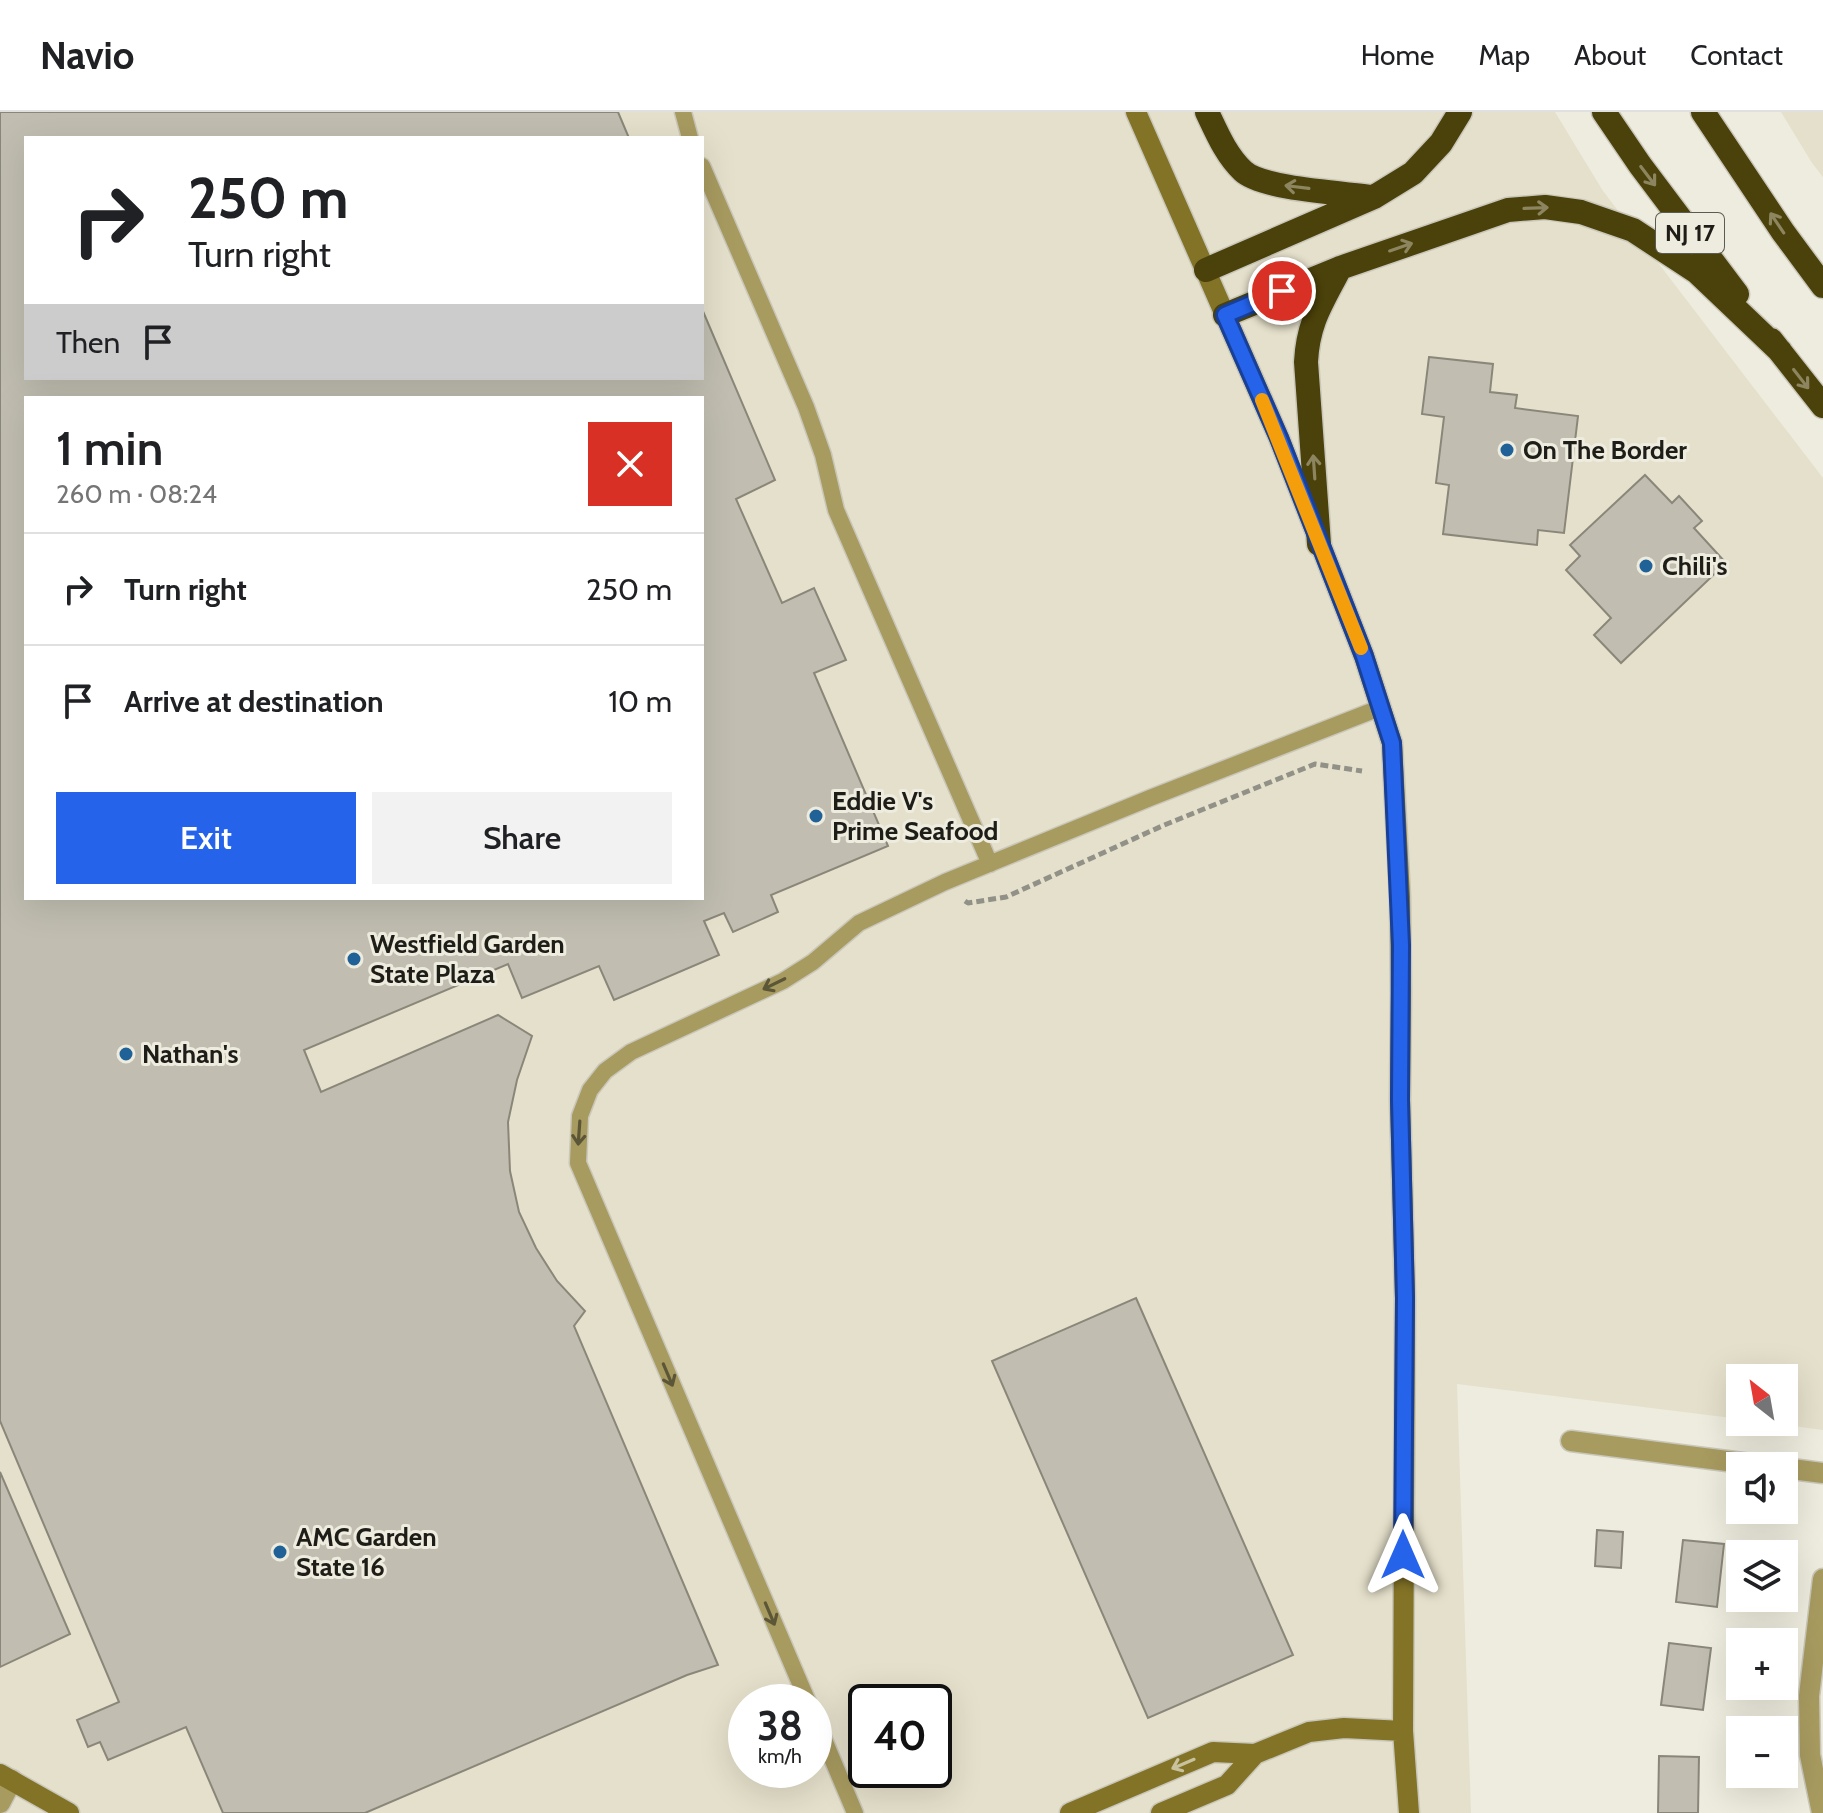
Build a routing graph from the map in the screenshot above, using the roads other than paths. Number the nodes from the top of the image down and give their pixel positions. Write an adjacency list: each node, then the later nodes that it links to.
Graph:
1 (683, 112): 7 (lane)
2 (1136, 112): 11 (street)
3 (1207, 112): 9 (highway, one-way to 3)
4 (1460, 112): 9 (highway)
5 (1604, 112): 14 (highway, NJ 17, one-way to 14)
6 (1703, 112): 12 (highway, NJ 17, one-way to 6)
7 (689, 136)
8 (704, 171): 18 (lane)
9 (1374, 197): 11 (highway)
10 (1340, 268): 13 (highway); 14 (highway, one-way to 14); 16 (highway, one-way to 10)
11 (1206, 270): 13 (street)
12 (1823, 286)
13 (1225, 315): 16 (street)
14 (1780, 351): 15 (highway, NJ 17, one-way to 15)
15 (1823, 406)
16 (1319, 544): 17 (street)
17 (1382, 707): 18 (lane); 25 (street)
18 (990, 864): 24 (lane, one-way to 24)
19 (1571, 1441): 20 (street)
20 (1726, 1461)
21 (1798, 1470): 22 (street)
22 (1823, 1473)
23 (1823, 1579): 35 (street)
24 (800, 1684)
25 (1403, 1731): 26 (street); 34 (street)
26 (1255, 1754): 32 (street, one-way to 32); 33 (street)
27 (832, 1759): 31 (lane)
28 (6, 1777): 29 (street); 30 (street)
29 (0, 1803)
30 (69, 1813)
31 (855, 1813)
32 (1070, 1813)
33 (1161, 1813)
34 (1409, 1813)
35 (1822, 1813)

